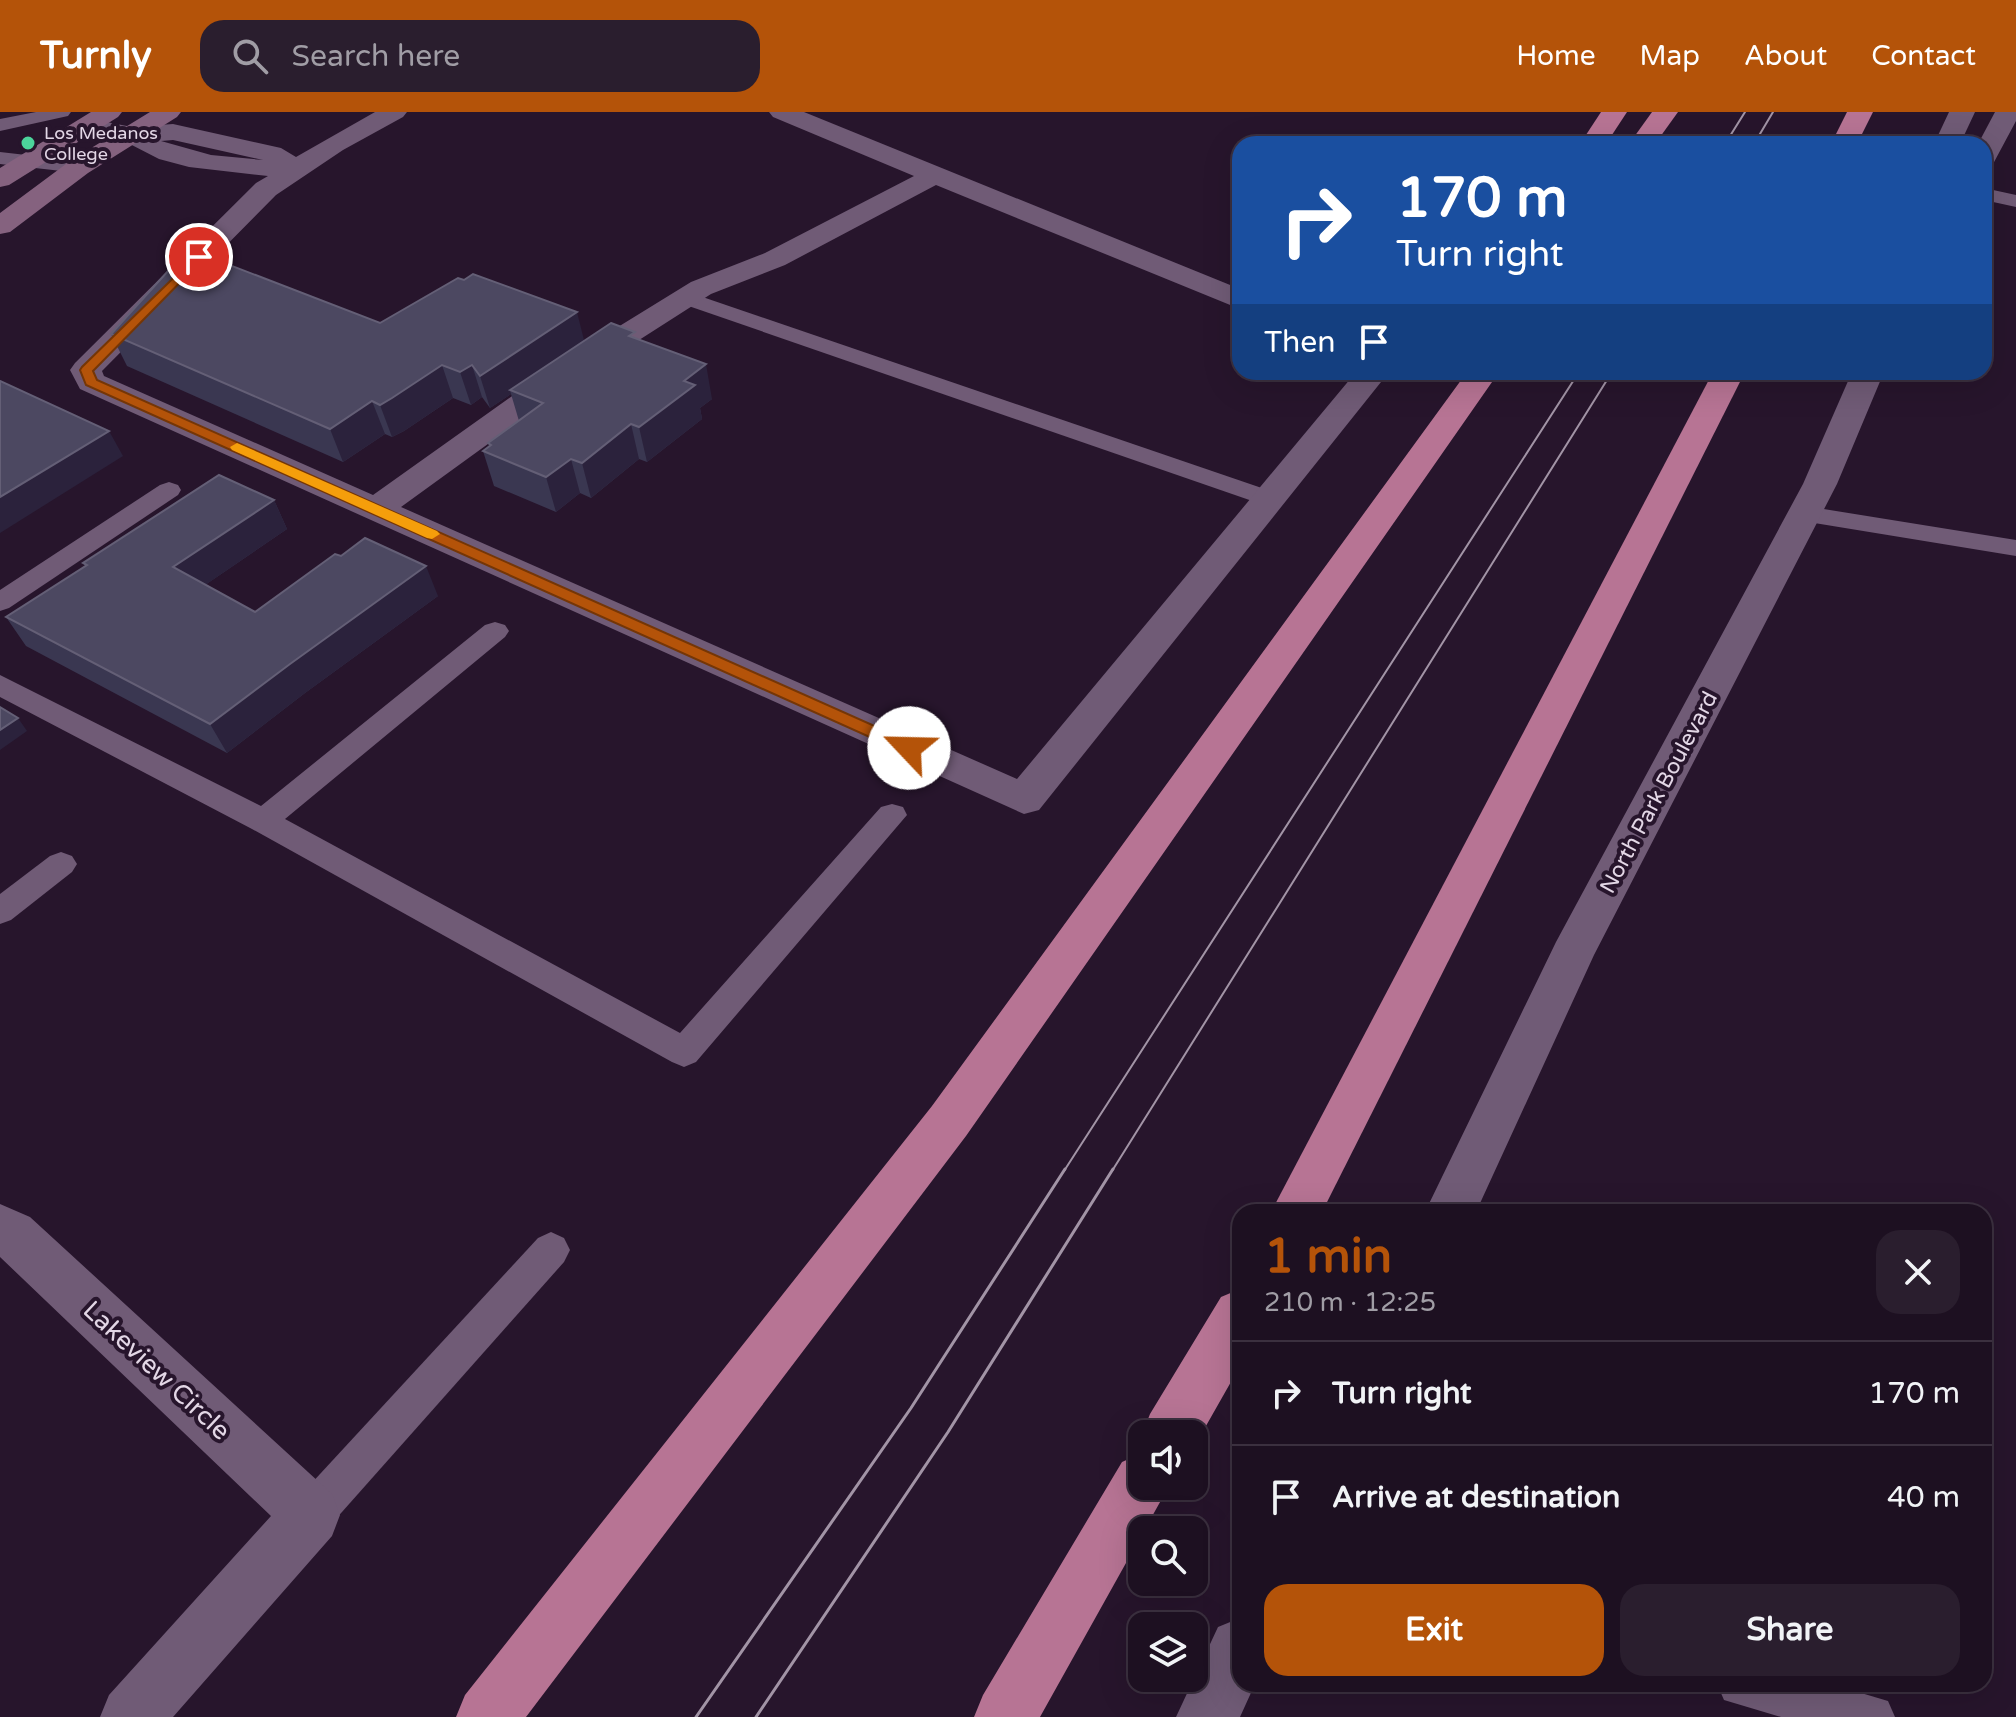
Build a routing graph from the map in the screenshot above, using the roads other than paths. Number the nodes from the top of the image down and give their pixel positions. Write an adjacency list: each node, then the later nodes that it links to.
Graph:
1 (62, 112): 11 (lane)
2 (109, 112): 12 (main road)
3 (168, 112): 13 (main road)
4 (394, 112): 21 (street)
5 (782, 112): 22 (street)
6 (1614, 112): 14 (highway)
7 (1665, 112): 15 (highway)
8 (1860, 112): 16 (highway)
9 (1962, 112): 17 (street)
10 (2008, 112): 18 (street)
11 (0, 125)
12 (86, 126): 13 (street); 19 (main road)
13 (132, 135): 20 (main road); 21 (street)
14 (1598, 136)
15 (1648, 136)
16 (1848, 136)
17 (1951, 136)
18 (1992, 143)
19 (13, 160): 20 (lane); 23 (main road)
20 (79, 167): 26 (main road)
21 (296, 168): 37 (street)
22 (937, 174): 27 (street); 28 (street)
23 (0, 179)
24 (1992, 196): 25 (lane)
25 (2016, 201)
26 (0, 226)
27 (685, 297): 36 (lane); 37 (street)
28 (1232, 297)
29 (1367, 380): 36 (street)
30 (1454, 380): 34 (highway)
31 (1477, 380): 34 (highway)
32 (1725, 380): 47 (highway)
33 (1864, 380): 38 (street, North Park Boulevard)
34 (1448, 422): 58 (highway)
35 (169, 490): 40 (lane)
36 (1270, 499): 37 (street)
37 (376, 509)
38 (1805, 514): 39 (lane); 48 (street, North Park Boulevard)
39 (2016, 548)
40 (0, 602)
41 (495, 631): 44 (lane)
42 (0, 685): 44 (lane)
43 (892, 815): 44 (lane)
44 (263, 821)
45 (61, 864): 46 (lane)
46 (0, 911)
47 (1300, 1204)
48 (1454, 1204)
49 (0, 1228): 54 (street, Lakeview Circle)
50 (551, 1250): 54 (lane)
51 (1232, 1329): 52 (highway)
52 (1178, 1420)
53 (1132, 1500): 59 (highway)
54 (311, 1515): 57 (street)
55 (1232, 1665): 60 (street)
56 (1772, 1692): 61 (lane)
57 (131, 1717)
58 (487, 1717)
59 (1005, 1717)
60 (1207, 1717)
61 (1872, 1717)

